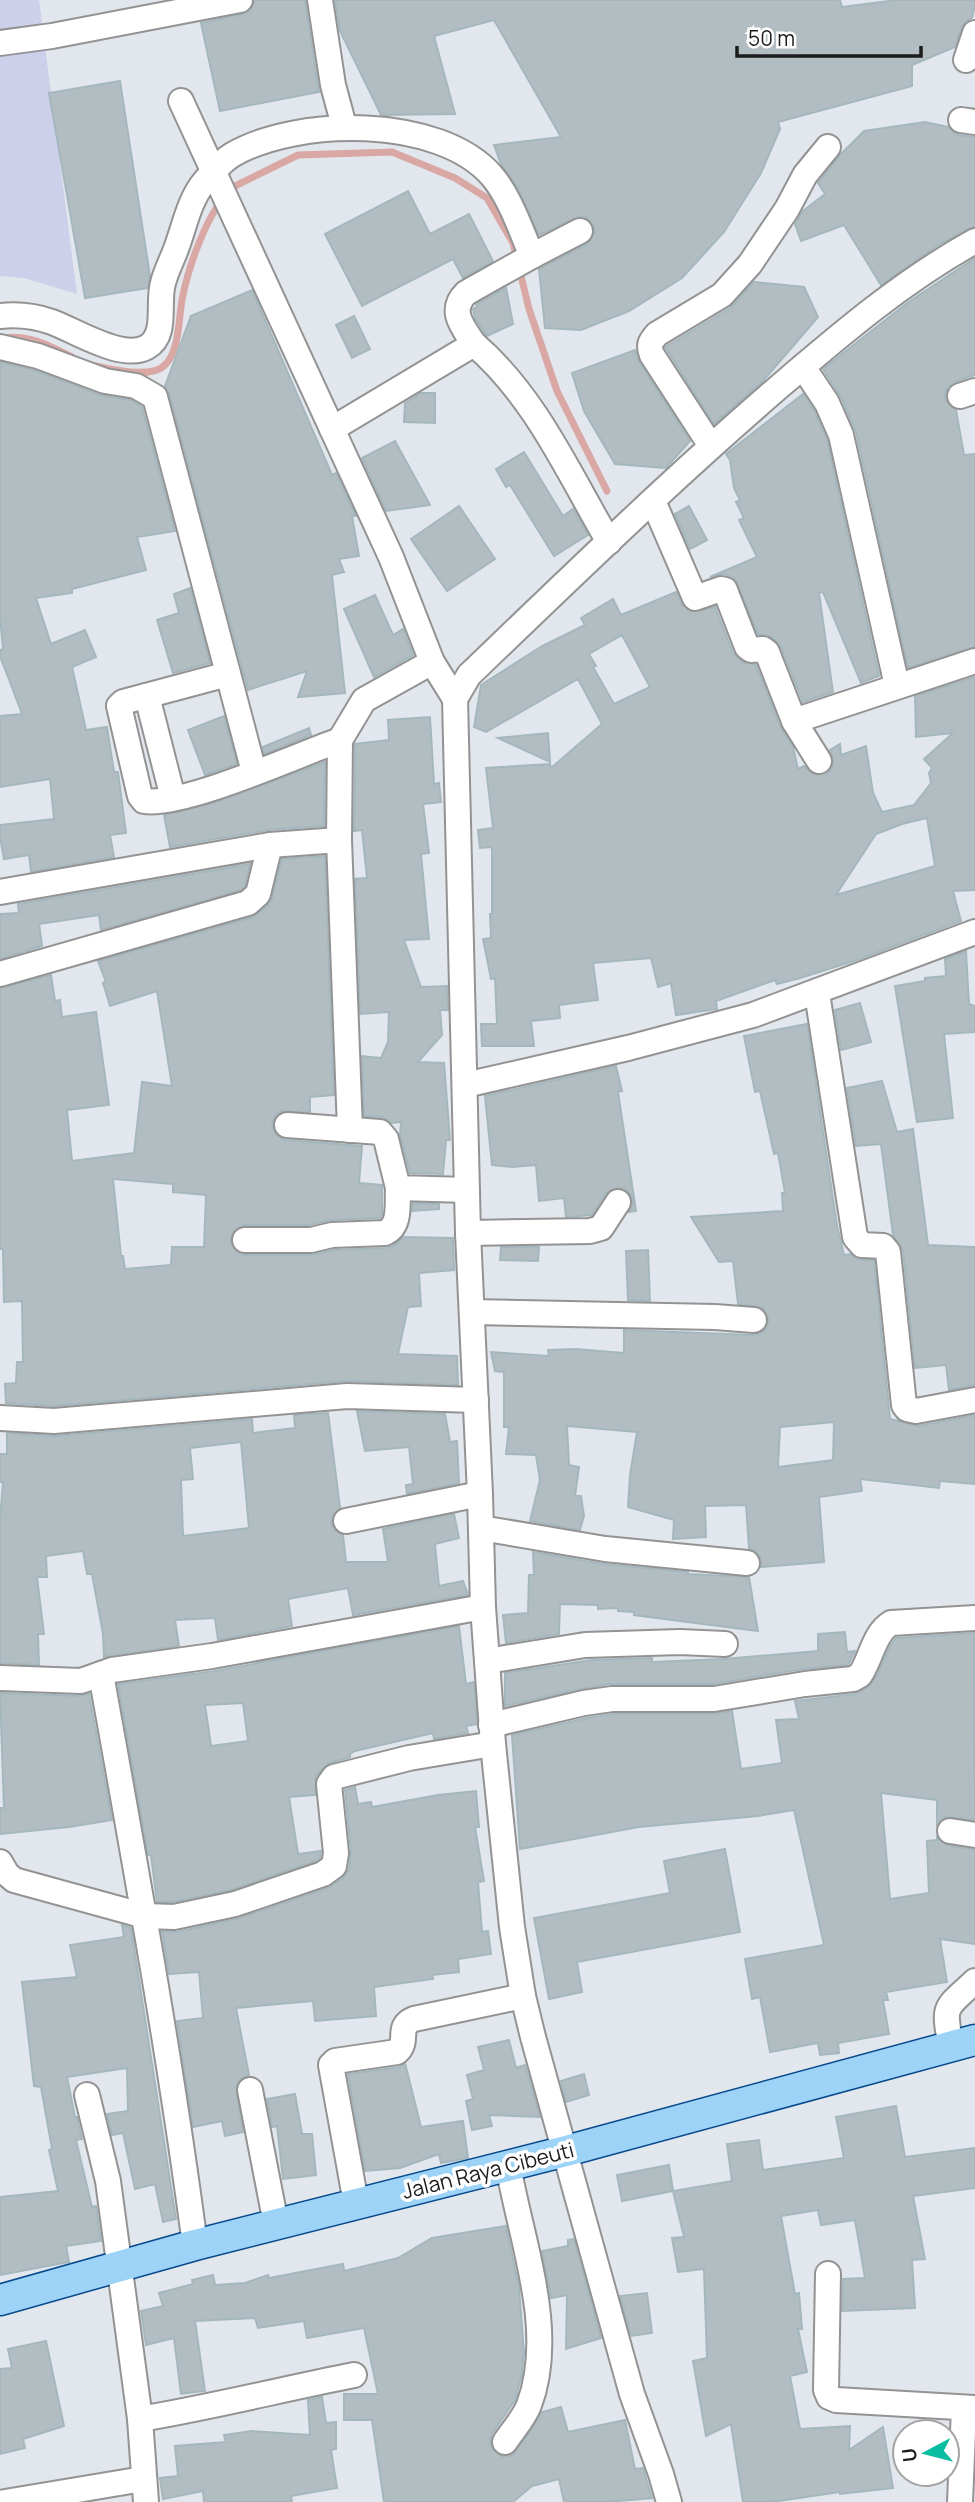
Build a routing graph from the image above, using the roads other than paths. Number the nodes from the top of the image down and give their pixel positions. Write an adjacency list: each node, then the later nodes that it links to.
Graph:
1 (240, 0): 4 (street)
2 (320, 0): 7 (street)
3 (975, 33): 5 (street)
4 (0, 43)
5 (966, 60)
6 (181, 101): 9 (street)
7 (344, 127): 9 (street); 12 (street)
8 (828, 147): 18 (street)
9 (221, 191): 13 (street); 17 (street)
10 (580, 231): 12 (street)
11 (975, 241): 16 (street)
12 (522, 262): 14 (street)
13 (0, 316)
14 (474, 344): 17 (street); 20 (street)
15 (0, 347): 23 (street)
16 (803, 367): 18 (street); 24 (street)
17 (332, 429): 22 (street)
18 (711, 446): 19 (street)
19 (653, 501): 20 (street); 26 (street)
20 (609, 542): 25 (street)
21 (975, 661): 24 (street)
22 (432, 662): 25 (street); 27 (street)
23 (228, 674): 29 (street); 29 (street)
24 (897, 686): 26 (street)
25 (455, 699): 36 (street)
26 (794, 721): 28 (street)
27 (340, 740): 29 (street); 30 (street)
28 (819, 761)
29 (254, 772)
30 (339, 840): 31 (street); 38 (street)
31 (270, 845): 32 (street); 34 (street)
32 (0, 892)
33 (975, 932): 35 (street)
34 (0, 974)
35 (817, 993): 36 (street); 47 (street)
36 (465, 1086): 40 (street)
37 (287, 1125): 38 (street)
38 (350, 1130): 39 (street)
39 (398, 1188): 40 (street); 43 (street)
40 (467, 1191): 42 (street)
41 (618, 1202): 42 (street)
42 (468, 1233): 44 (street)
43 (245, 1240)
44 (472, 1312): 45 (street); 46 (street)
45 (754, 1320)
46 (476, 1399): 48 (street); 49 (street)
47 (975, 1400)
48 (0, 1418)
49 (480, 1494): 50 (street); 51 (street)
50 (346, 1521)
51 (481, 1528): 52 (street); 53 (street)
52 (747, 1563)
53 (483, 1607): 56 (street); 57 (street)
54 (975, 1618): 59 (street)
55 (725, 1644): 56 (street)
56 (487, 1661): 59 (street)
57 (101, 1674): 58 (street); 63 (street)
58 (0, 1678)
59 (492, 1735): 63 (street); 65 (street)
60 (950, 1831): 61 (street)
61 (975, 1835)
62 (0, 1862): 63 (street)
63 (145, 1916): 73 (street)
64 (975, 1981): 66 (street)
65 (523, 1996): 69 (street); 71 (street)
66 (963, 2043): 69 (main road, Jalan Raya Cibeuti)
67 (250, 2090): 72 (street)
68 (88, 2095): 74 (street)
69 (566, 2151): 70 (main road, Jalan Raya Cibeuti); 83 (street)
70 (508, 2165): 71 (main road, Jalan Raya Cibeuti); 80 (street)
71 (356, 2203): 72 (main road, Jalan Raya Cibeuti)
72 (276, 2224): 73 (main road, Jalan Raya Cibeuti)
73 (195, 2245): 74 (main road, Jalan Raya Cibeuti)
74 (119, 2265): 76 (main road, Jalan Raya Cibeuti); 79 (street)
75 (828, 2274): 78 (street)
76 (0, 2300)
77 (354, 2375): 79 (street)
78 (969, 2408): 84 (street)
79 (140, 2419): 81 (street)
80 (505, 2442)
81 (145, 2491): 82 (street)
82 (5, 2502)
83 (668, 2502)
84 (960, 2502)

